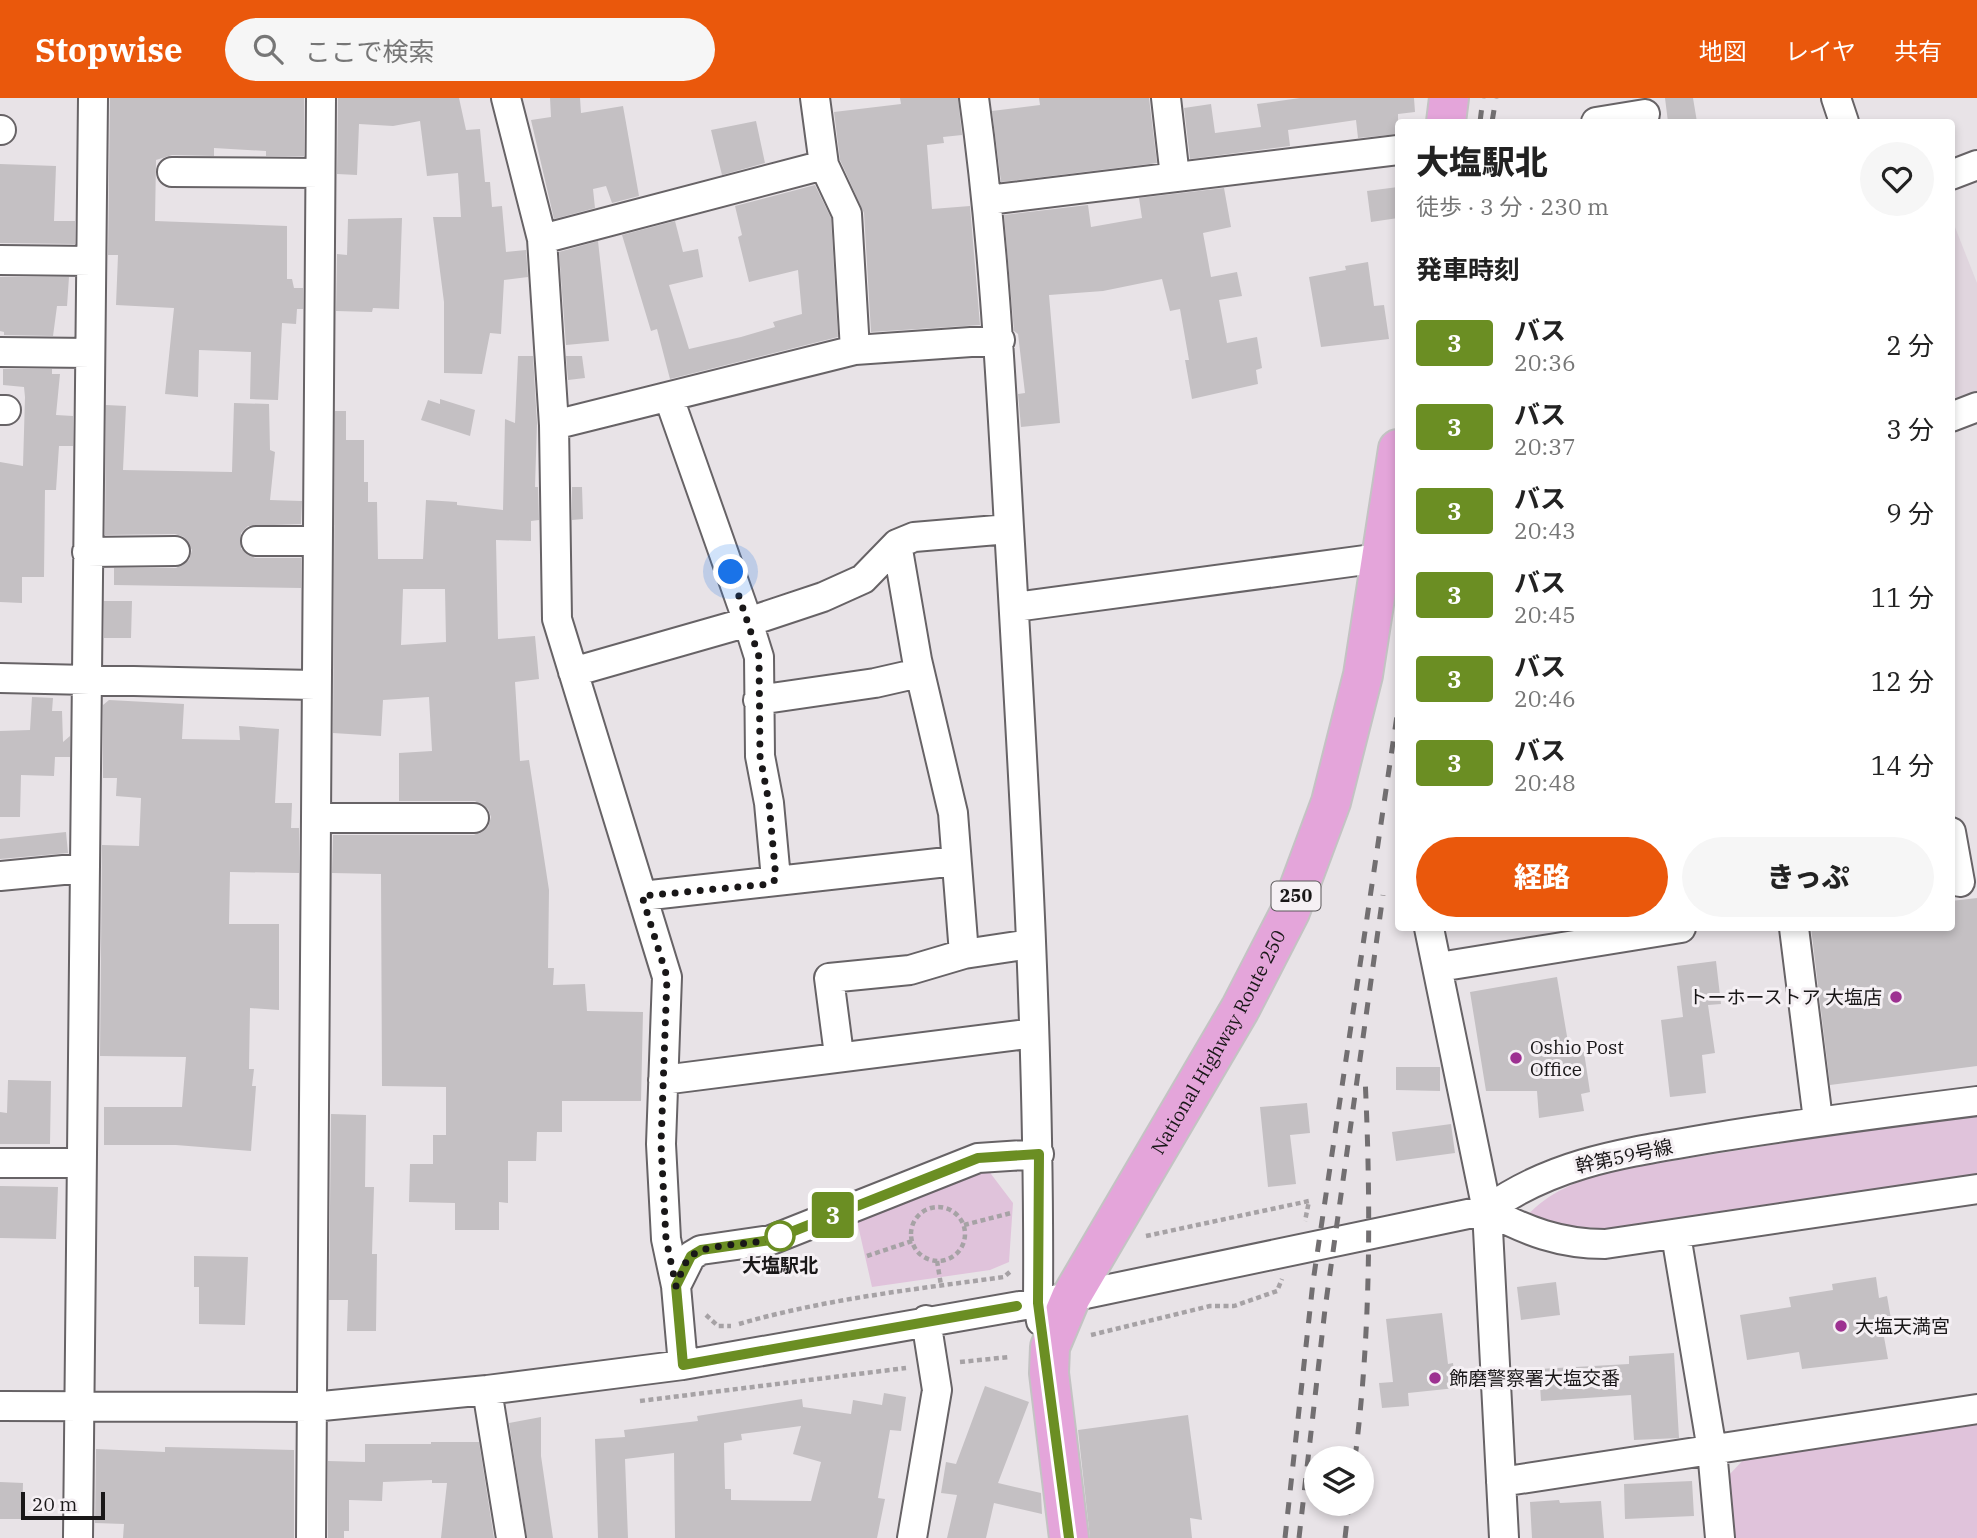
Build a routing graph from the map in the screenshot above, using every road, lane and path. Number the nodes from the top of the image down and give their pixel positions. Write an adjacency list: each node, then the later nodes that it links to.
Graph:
1 (93, 98): 23 (street)
2 (321, 98): 17 (street)
3 (506, 98): 21 (street)
4 (815, 98): 15 (street)
5 (974, 98): 20 (street)
6 (1166, 98): 19 (street)
7 (1449, 98): 10 (highway)
8 (1836, 98): 12 (street)
9 (1648, 111): 11 (street)
10 (1446, 119)
11 (1610, 119)
12 (1843, 119)
13 (1395, 150): 19 (street)
14 (1977, 164): 18 (street)
15 (824, 165): 21 (street); 25 (street)
16 (172, 172): 17 (street)
17 (320, 173): 35 (street)
18 (1955, 173)
19 (1175, 177): 20 (street)
20 (988, 200): 24 (street)
21 (542, 239): 31 (street)
22 (0, 260): 23 (street)
23 (91, 261): 27 (street)
24 (1000, 340): 25 (street); 33 (street)
25 (855, 350): 28 (street)
26 (0, 352): 27 (street)
27 (90, 353): 38 (street)
28 (669, 398): 31 (street); 41 (street)
29 (1977, 408): 30 (street)
30 (1955, 415)
31 (554, 425): 42 (street)
32 (1395, 467): 39 (highway, National Highway Route 250 / 250)
33 (1009, 529): 36 (street); 40 (street)
34 (256, 541): 35 (street)
35 (317, 541): 46 (street)
36 (897, 544): 41 (street); 43 (street)
37 (175, 551): 38 (street)
38 (87, 552): 45 (street)
39 (1380, 558): 40 (street); 78 (highway, National Highway Route 250 / 250)
40 (1016, 607): 61 (street)
41 (748, 622): 42 (street); 47 (street)
42 (573, 672): 56 (street)
43 (919, 673): 47 (street); 51 (street)
44 (0, 678): 45 (street)
45 (86, 680): 46 (street); 52 (street)
46 (315, 685): 48 (street)
47 (758, 700): 54 (street)
48 (317, 818): 49 (street); 94 (street)
49 (474, 818)
50 (1955, 848): 55 (street)
51 (956, 861): 54 (street); 62 (street)
52 (84, 868): 53 (street); 71 (street)
53 (0, 876)
54 (776, 879): 56 (street)
55 (1963, 881)
56 (642, 896): 66 (street)
57 (1430, 931): 63 (street)
58 (1644, 931): 60 (street)
59 (1794, 931): 68 (street)
60 (1619, 933): 63 (street)
61 (1030, 944): 62 (street); 64 (street)
62 (964, 954): 65 (street)
63 (1439, 967): 73 (street)
64 (1034, 1033): 65 (street); 69 (street)
65 (839, 1055): 66 (street)
66 (663, 1080): 84 (street)
67 (1977, 1101): 68 (street, 幹第59号線)
68 (1818, 1121): 73 (street, 幹第59号線)
69 (1039, 1154): 79 (street); 84 (street)
70 (0, 1163): 71 (street)
71 (81, 1163): 93 (street)
72 (1977, 1189): 76 (street)
73 (1487, 1210): 76 (street); 80 (street); 97 (street)
74 (1023, 1211): 75 (path)
75 (964, 1225): 77 (path); 82 (path)
76 (1676, 1235): 96 (street)
77 (912, 1241): 81 (path); 82 (path)
78 (1103, 1244): 80 (path); 85 (highway, National Highway Route 250 / 250)
79 (1038, 1251): 83 (path); 85 (street)
80 (1292, 1251): 85 (street); 88 (path)
81 (867, 1256)
82 (937, 1261): 83 (path)
83 (942, 1285): 84 (path)
84 (677, 1296): 90 (street)
85 (1054, 1300): 86 (street); 88 (highway, National Highway Route 250 / 250)
86 (926, 1320): 90 (street); 101 (street)
87 (1009, 1357): 89 (path)
88 (1049, 1360): 102 (highway, National Highway Route 250 / 250)
89 (949, 1364)
90 (683, 1365): 91 (street)
91 (487, 1390): 94 (street); 100 (street)
92 (0, 1406): 93 (street)
93 (79, 1406): 94 (street); 98 (street)
94 (312, 1407): 99 (street)
95 (1977, 1409): 96 (street)
96 (1712, 1450): 97 (street); 104 (street)
97 (1501, 1482): 103 (street)
98 (78, 1538)
99 (311, 1538)
100 (511, 1538)
101 (912, 1538)
102 (1069, 1538)
103 (1504, 1538)
104 (1720, 1538)

